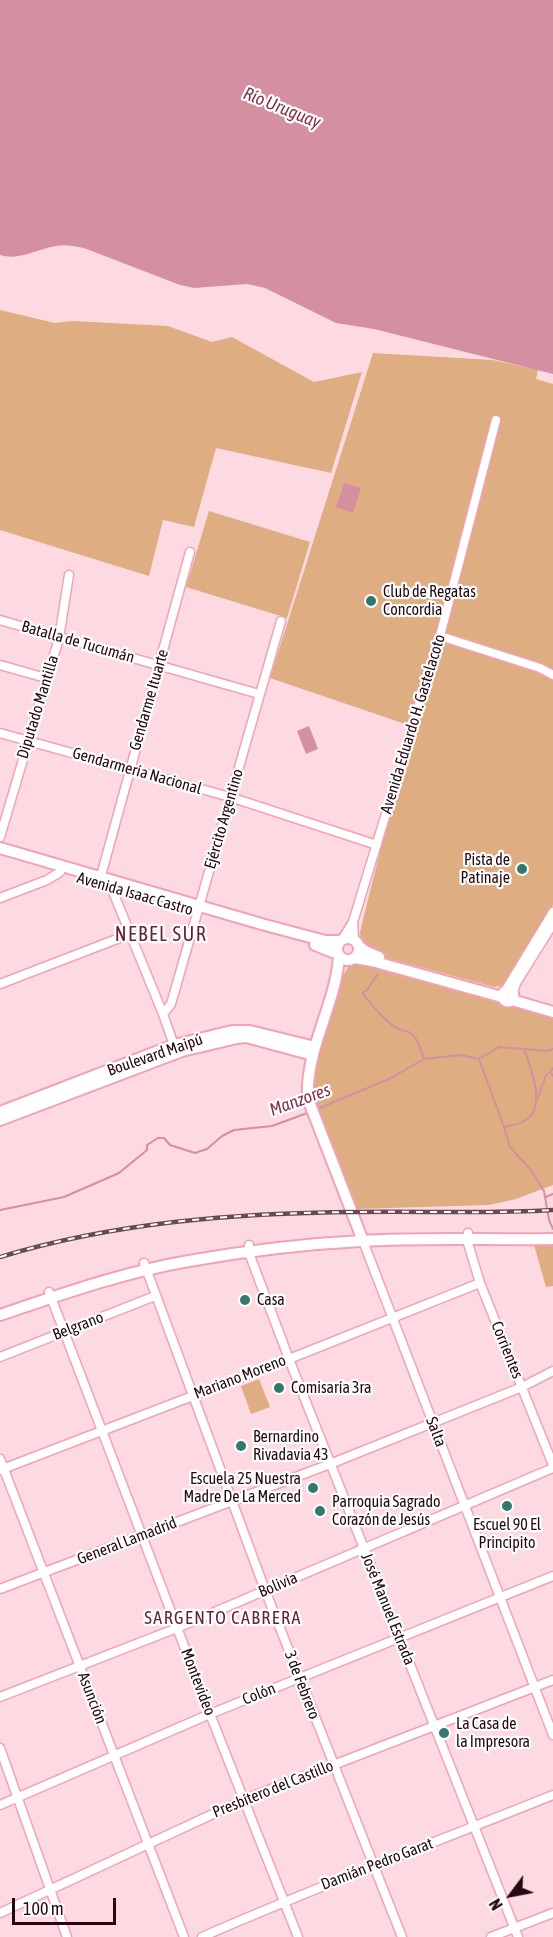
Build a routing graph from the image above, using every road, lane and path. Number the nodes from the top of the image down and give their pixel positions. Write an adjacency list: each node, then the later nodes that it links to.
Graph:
1 (496, 420): 6 (street, Avenida Eduardo H. Gastelacoto)
2 (190, 552): 9 (street, Gendarme Ituarte)
3 (69, 575): 7 (street, Diputado Mantilla)
4 (0, 620): 7 (street, Batalla de Tucumán)
5 (280, 621): 12 (street, Ejército Argentino)
6 (440, 636): 10 (street); 18 (street, Avenida Eduardo H. Gastelacoto)
7 (59, 638): 9 (street, Batalla de Tucumán); 11 (street, Diputado Mantilla)
8 (0, 666): 11 (street)
9 (159, 666): 12 (street, Batalla de Tucumán); 15 (street, Gendarme Ituarte)
10 (553, 675)
11 (46, 678): 14 (street, Diputado Mantilla)
12 (260, 694): 16 (street, Ejército Argentino)
13 (0, 734): 14 (street, Gendarmería Nacional)
14 (28, 741): 15 (street, Gendarmería Nacional); 17 (street, Diputado Mantilla)
15 (130, 769): 16 (street, Gendarmería Nacional); 22 (street, Gendarme Ituarte)
16 (230, 798): 18 (street, Gendarmería Nacional); 25 (street, Ejército Argentino)
17 (0, 837)
18 (376, 845): 29 (street, Avenida Eduardo H. Gastelacoto)
19 (0, 848): 22 (main road, Avenida Isaac Castro)
20 (0, 855): 21 (main road, Avenida Isaac Castro)
21 (60, 872): 22 (main road, Avenida Isaac Castro); 24 (street)
22 (99, 880): 23 (main road, Avenida Isaac Castro)
23 (112, 884): 25 (main road, Avenida Isaac Castro); 28 (street)
24 (0, 898)
25 (199, 909): 29 (main road, Avenida Isaac Castro); 30 (main road, Avenida Isaac Castro); 35 (street, Ejército Argentino)
26 (553, 912): 32 (street)
27 (553, 924): 32 (street)
28 (130, 934): 31 (street); 35 (street)
29 (349, 941): 30 (main road); 30 (main road); 32 (main road, Avenida Isaac Castro)
30 (345, 957): 32 (main road, Avenida Isaac Castro); 37 (main road)
31 (0, 984)
32 (508, 995): 33 (main road, Avenida Isaac Castro); 34 (main road, Avenida Isaac Castro)
33 (553, 1006)
34 (553, 1012)
35 (163, 1014): 36 (street)
36 (175, 1049): 37 (main road, Boulevard Maipú); 38 (main road, Boulevard Maipú)
37 (314, 1051): 43 (main road, Salta)
38 (83, 1084): 39 (main road, Boulevard Maipú); 40 (main road, Boulevard Maipú)
39 (0, 1112)
40 (0, 1120)
41 (553, 1233): 42 (main road)
42 (467, 1236): 43 (main road); 44 (main road); 47 (street, Corrientes)
43 (362, 1237): 45 (main road); 52 (street, Salta)
44 (553, 1239)
45 (249, 1249): 46 (main road); 55 (street, José Manuel Estrada)
46 (145, 1266): 48 (main road); 49 (street, 3 de Febrero)
47 (480, 1283): 52 (street, Mariano Moreno); 57 (street, Corrientes)
48 (50, 1294): 50 (main road); 51 (main road); 53 (street, Montevideo)
49 (155, 1296): 53 (street, Belgrano); 58 (street, 3 de Febrero)
50 (0, 1308)
51 (0, 1315)
52 (392, 1318): 55 (street, Mariano Moreno); 59 (street, Salta)
53 (63, 1331): 54 (street, Belgrano); 60 (street, Montevideo)
54 (0, 1357)
55 (289, 1359): 58 (street, Mariano Moreno); 62 (street, José Manuel Estrada)
56 (553, 1371): 57 (street, General Lamadrid)
57 (522, 1387): 59 (street, General Lamadrid); 63 (street, Corrientes)
58 (193, 1395): 60 (street, Mariano Moreno); 65 (street, 3 de Febrero)
59 (432, 1422): 62 (street, General Lamadrid); 66 (street, Salta)
60 (103, 1430): 64 (street, Mariano Moreno); 67 (street, Montevideo)
61 (0, 1459): 64 (street, Asunción)
62 (330, 1464): 65 (street, General Lamadrid); 68 (street, José Manuel Estrada)
63 (553, 1466): 66 (street, Bolivia)
64 (2, 1469): 69 (street, Asunción)
65 (231, 1502): 67 (street, General Lamadrid); 72 (street, 3 de Febrero)
66 (464, 1505): 68 (street, Bolivia); 73 (street, Salta)
67 (143, 1535): 69 (street, General Lamadrid); 74 (street, Montevideo)
68 (364, 1549): 72 (street, Bolivia); 75 (street, José Manuel Estrada)
69 (43, 1573): 71 (street, General Lamadrid); 76 (street, Asunción)
70 (553, 1576): 73 (street, Colón)
71 (0, 1589)
72 (265, 1590): 74 (street, Bolivia); 77 (street, 3 de Febrero)
73 (501, 1597): 75 (street, Colón); 79 (street, Salta)
74 (177, 1628): 76 (street, Bolivia); 81 (street, Montevideo)
75 (399, 1638): 77 (street, Colón); 82 (street, José Manuel Estrada)
76 (79, 1665): 80 (street, Bolivia); 85 (street, Asunción)
77 (299, 1678): 81 (street, Colón); 86 (street, 3 de Febrero)
78 (553, 1680): 79 (street, Presbítero del Castillo)
79 (534, 1687): 82 (street, Presbítero del Castillo); 83 (street, Salta)
80 (0, 1697)
81 (210, 1714): 85 (street, Colón); 89 (street, Montevideo)
82 (434, 1726): 86 (street, Presbítero del Castillo); 91 (street, José Manuel Estrada)
83 (553, 1735)
84 (0, 1748): 88 (street)
85 (114, 1754): 88 (street, Colón); 92 (street, Asunción)
86 (332, 1764): 89 (street, Presbítero del Castillo); 93 (street, 3 de Febrero)
87 (553, 1795): 91 (street, Damián Pedro Garat)
88 (18, 1797): 90 (street, Colón); 94 (street)
89 (243, 1800): 92 (street, Presbítero del Castillo); 95 (street, Montevideo)
90 (0, 1805)
91 (474, 1826): 93 (street, Damián Pedro Garat); 98 (street, José Manuel Estrada)
92 (147, 1844): 94 (street, Presbítero del Castillo); 100 (street, Asunción)
93 (373, 1865): 95 (street, Damián Pedro Garat); 103 (street, 3 de Febrero)
94 (50, 1890): 96 (street, Presbítero del Castillo); 99 (street)
95 (284, 1901): 101 (street, Damián Pedro Garat); 102 (street, Montevideo)
96 (0, 1913)
97 (553, 1913): 98 (street)
98 (514, 1928): 104 (street); 105 (street, José Manuel Estrada)
99 (67, 1937)
100 (184, 1937)
101 (202, 1937)
102 (298, 1937)
103 (402, 1937)
104 (491, 1937)
105 (518, 1937)

